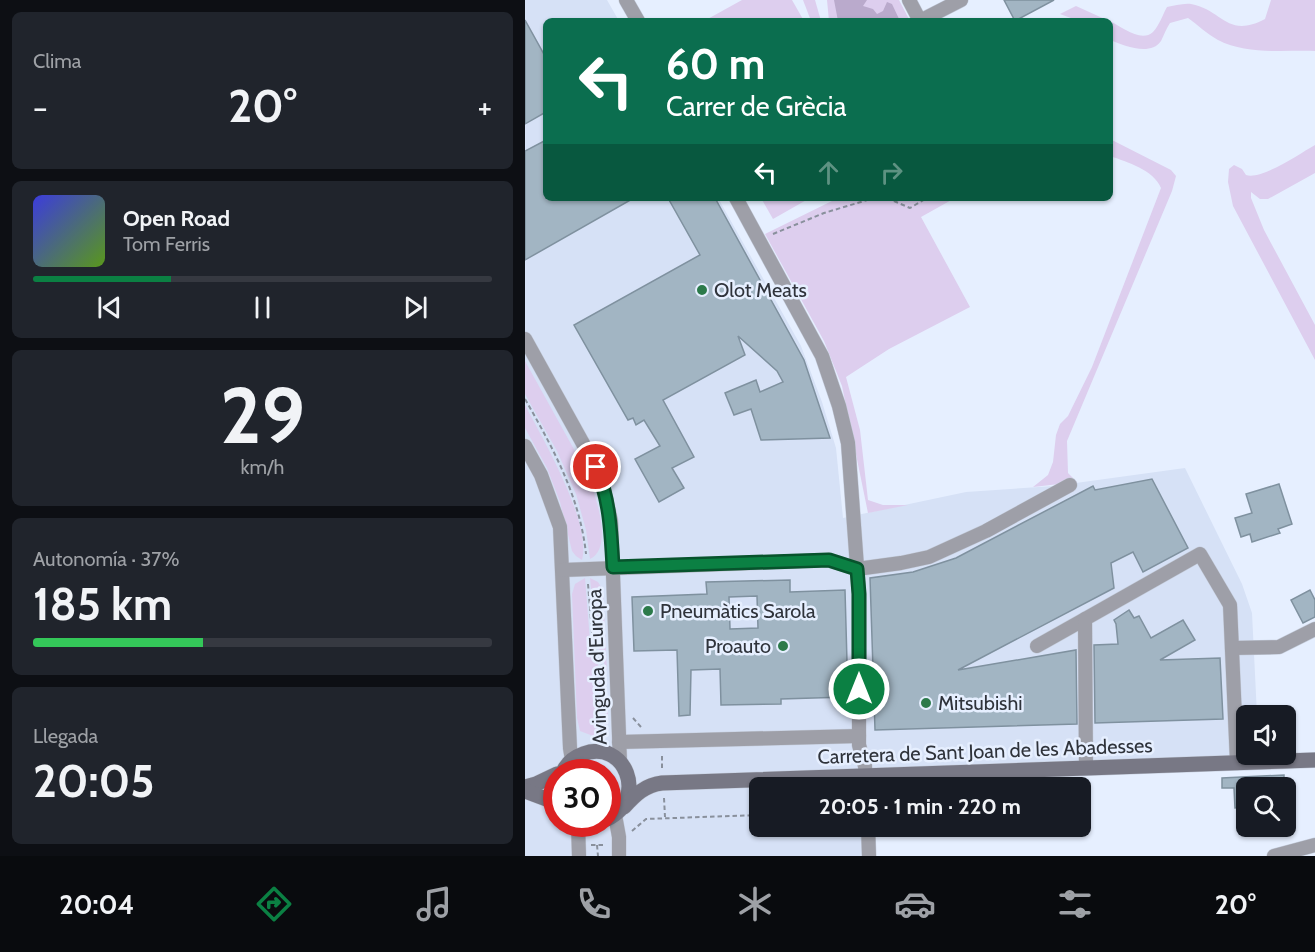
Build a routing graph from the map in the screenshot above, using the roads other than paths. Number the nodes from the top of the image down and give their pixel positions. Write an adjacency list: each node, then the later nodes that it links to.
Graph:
1 (626, 0): 4 (street)
2 (909, 0): 5 (street)
3 (961, 0): 6 (street)
4 (636, 18)
5 (918, 18)
6 (926, 18)
7 (738, 201): 12 (street)
8 (525, 339): 11 (street, Avinguda d'Europa)
9 (525, 446): 13 (street, Avinguda d'Europa)
10 (1070, 485): 12 (street)
11 (613, 567): 12 (street); 13 (street); 20 (street, Avinguda d'Europa)
12 (857, 569): 18 (street)
13 (563, 570): 21 (street, Avinguda d'Europa)
14 (1085, 619): 16 (street); 17 (street); 28 (street)
15 (1315, 629): 17 (street)
16 (1037, 646)
17 (1232, 648): 19 (street)
18 (859, 736): 20 (street, Carretera de Sant Joan de les Abadesses); 29 (street)
19 (1236, 740)
20 (619, 742): 27 (street, Avinguda d'Europa)
21 (565, 759)
22 (578, 759): 23 (main road, Carretera de Sant Joan de les Abadesses)
23 (616, 759)
24 (1315, 760): 25 (main road, Carretera de Sant Joan de les Abadesses)
25 (1296, 761)
26 (1236, 763): 28 (main road, Carretera de Sant Joan de les Abadesses)
27 (623, 765): 33 (main road, Carretera de Sant Joan de les Abadesses); 36 (main road)
28 (1086, 768): 30 (main road, Carretera de Sant Joan de les Abadesses)
29 (865, 777)
30 (945, 777)
31 (543, 780): 34 (main road)
32 (749, 783): 33 (main road, Carretera de Sant Joan de les Abadesses)
33 (659, 784): 37 (main road, Carretera de Sant Joan de les Abadesses)
34 (525, 789): 35 (main road)
35 (543, 797)
36 (621, 805)
37 (621, 808)
38 (619, 837): 41 (street)
39 (868, 837): 42 (street)
40 (1315, 845): 43 (street)
41 (619, 856)
42 (869, 856)
43 (1274, 856)

